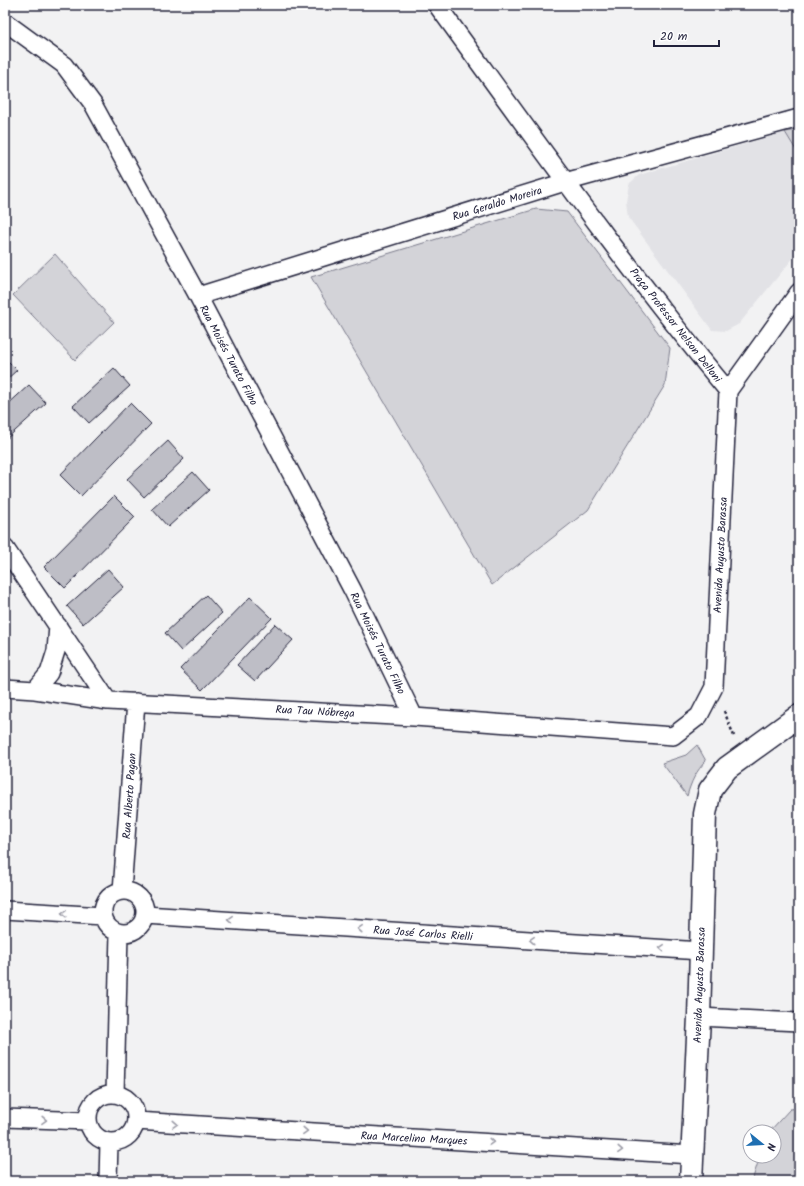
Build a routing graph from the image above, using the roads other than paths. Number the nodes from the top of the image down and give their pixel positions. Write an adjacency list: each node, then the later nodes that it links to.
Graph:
1 (437, 5): 4 (street, Praça Professor Nelson Delloni)
2 (5, 22): 6 (street, Rua Moisés Turato Filho)
3 (799, 118): 4 (street, Rua Geraldo Moreira)
4 (565, 182): 6 (street, Rua Geraldo Moreira); 7 (street, Praça Professor Nelson Delloni)
5 (799, 292): 7 (street, Praça Professor Nelson Delloni)
6 (198, 296): 16 (street, Rua Moisés Turato Filho)
7 (728, 390): 14 (street, Avenida Augusto Barassa)
8 (5, 548): 9 (street)
9 (58, 626): 11 (street); 12 (street)
10 (5, 688): 11 (street, Rua Tau Nóbrega)
11 (35, 690): 12 (street, Rua Tau Nóbrega)
12 (108, 701): 13 (street, Rua Tau Nóbrega)
13 (136, 702): 16 (street, Rua Tau Nóbrega); 17 (street, Rua Alberto Pagan)
14 (699, 716): 16 (street, Rua Tau Nóbrega)
15 (799, 716): 22 (street, Avenida Augusto Barassa)
16 (414, 717)
17 (122, 891): 19 (street); 20 (street)
18 (5, 910): 20 (street, one-way to 18)
19 (145, 915): 21 (street); 22 (street, Rua José Carlos Rielli, one-way to 19)
20 (103, 916): 21 (street)
21 (119, 933): 25 (street)
22 (701, 951): 23 (street, Avenida Augusto Barassa)
23 (699, 1017): 24 (street); 30 (street, Avenida Augusto Barassa)
24 (799, 1022)
25 (115, 1094): 27 (street); 28 (street)
26 (5, 1118): 27 (street, one-way to 27)
27 (88, 1121): 29 (street)
28 (136, 1121): 29 (street); 30 (street, Rua Marcelino Marques, one-way to 30)
29 (108, 1142): 31 (street)
30 (692, 1155): 32 (street, Avenida Augusto Barassa)
31 (108, 1181)
32 (691, 1181)

